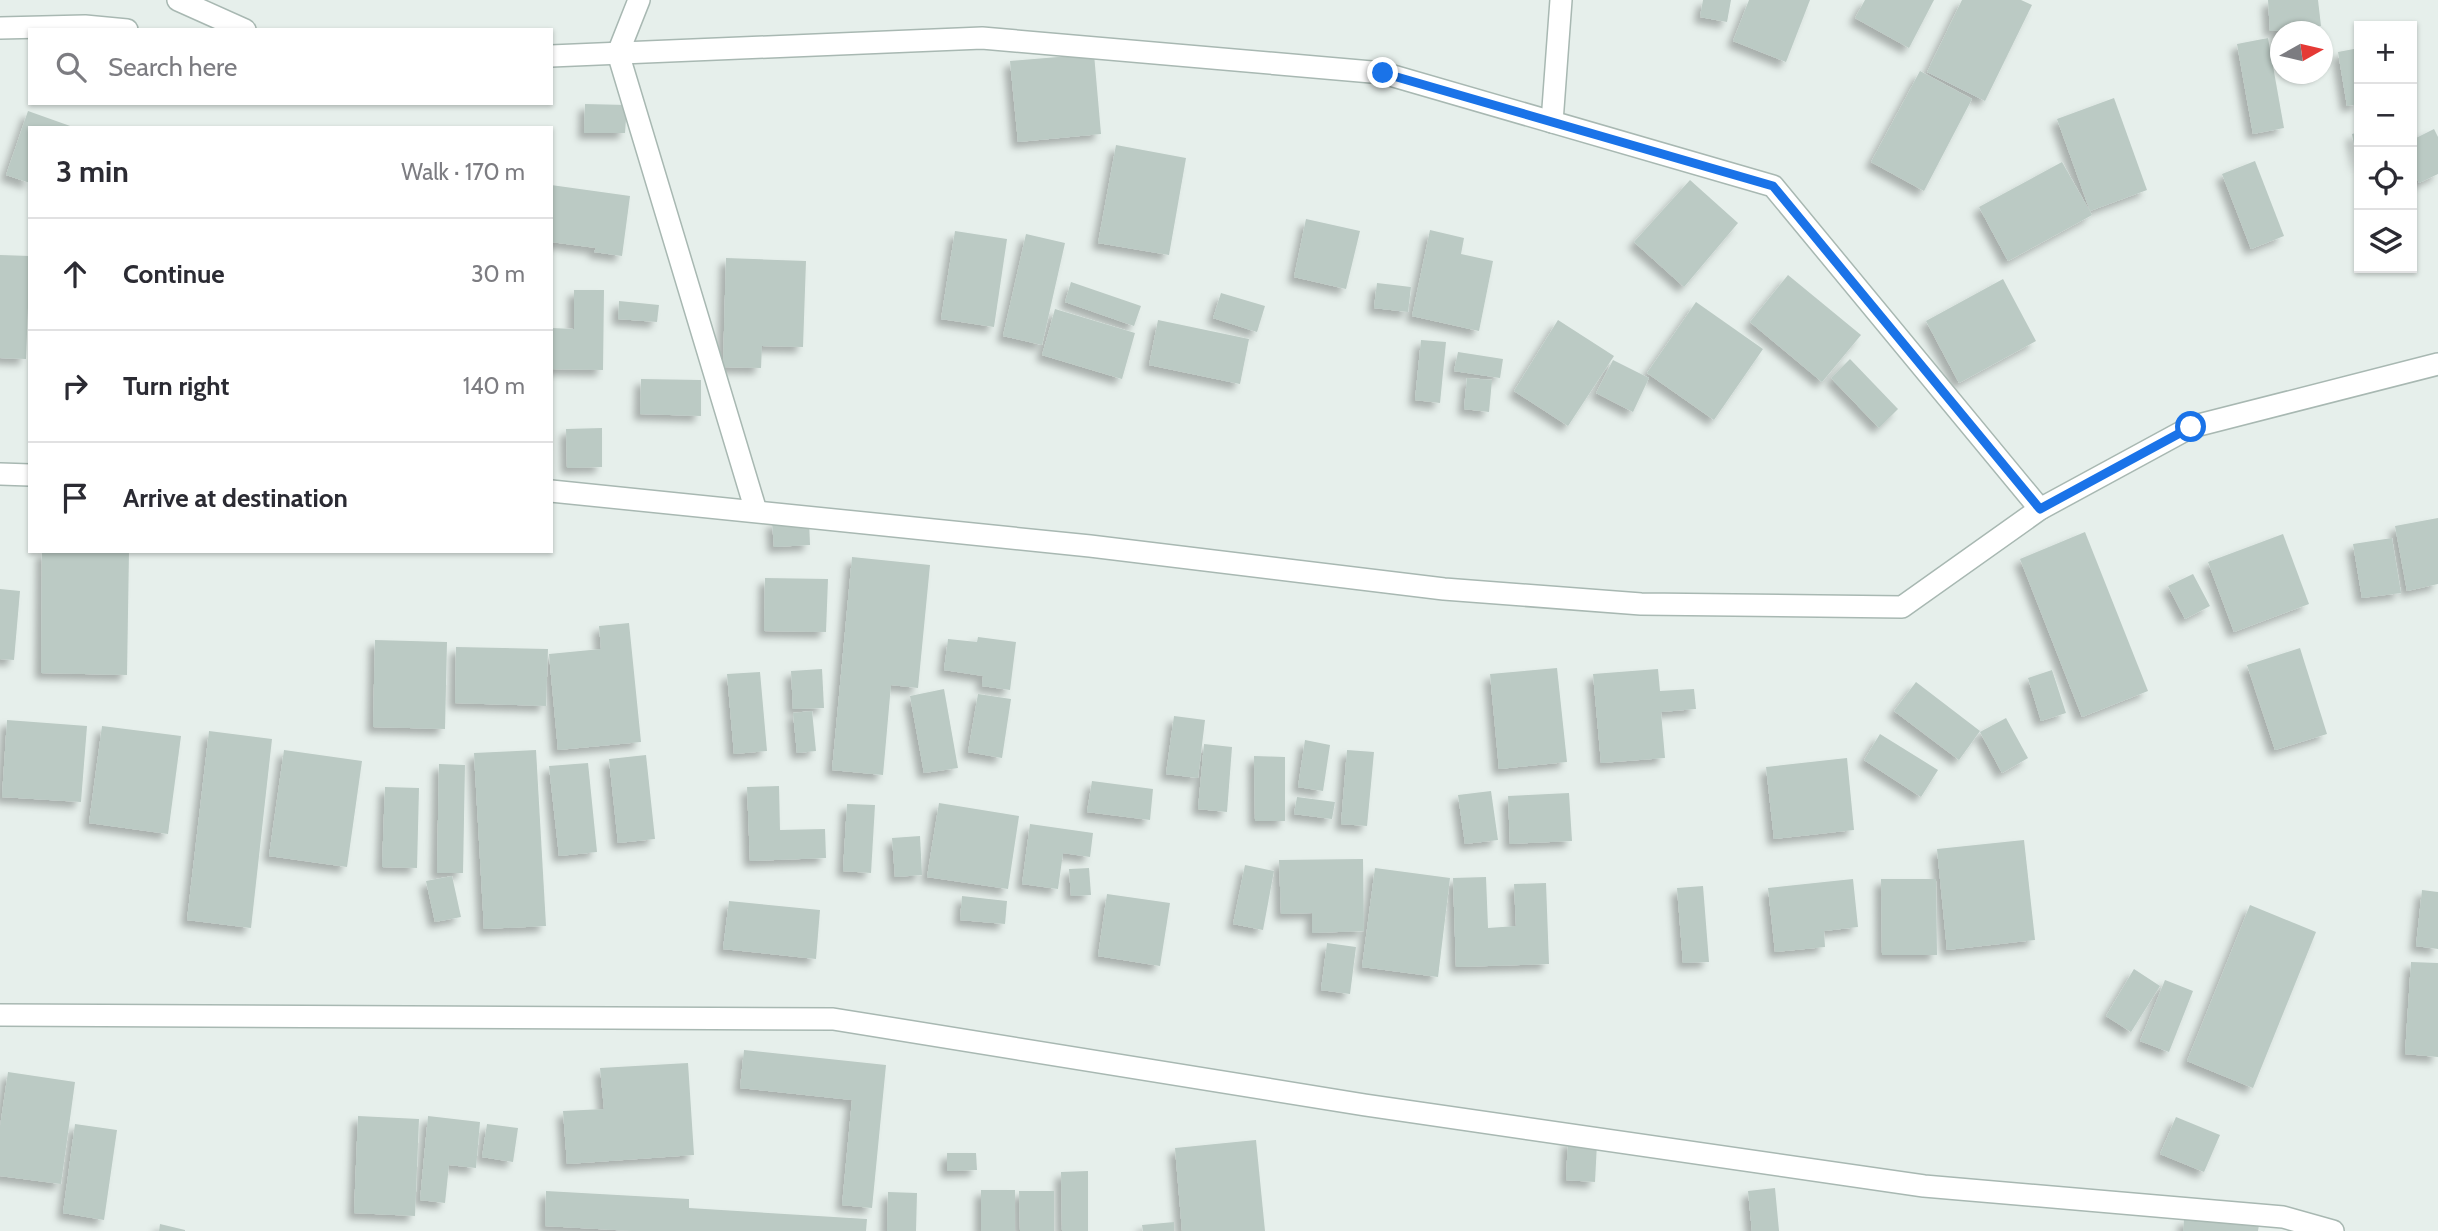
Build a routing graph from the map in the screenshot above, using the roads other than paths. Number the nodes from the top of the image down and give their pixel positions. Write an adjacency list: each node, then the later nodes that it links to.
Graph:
1 (178, 0): 6 (street)
2 (639, 0): 7 (street)
3 (1561, 0): 9 (street)
4 (0, 28): 5 (street)
5 (106, 28)
6 (241, 28)
7 (618, 53): 8 (street); 9 (street); 15 (street)
8 (553, 56)
9 (1552, 122): 14 (street)
10 (2438, 364): 14 (street)
11 (0, 474): 12 (street)
12 (28, 475)
13 (553, 491): 15 (street)
14 (2040, 509): 15 (street)
15 (756, 510)
16 (0, 1015): 17 (street)
17 (2282, 1224): 18 (street)
18 (2333, 1231)

